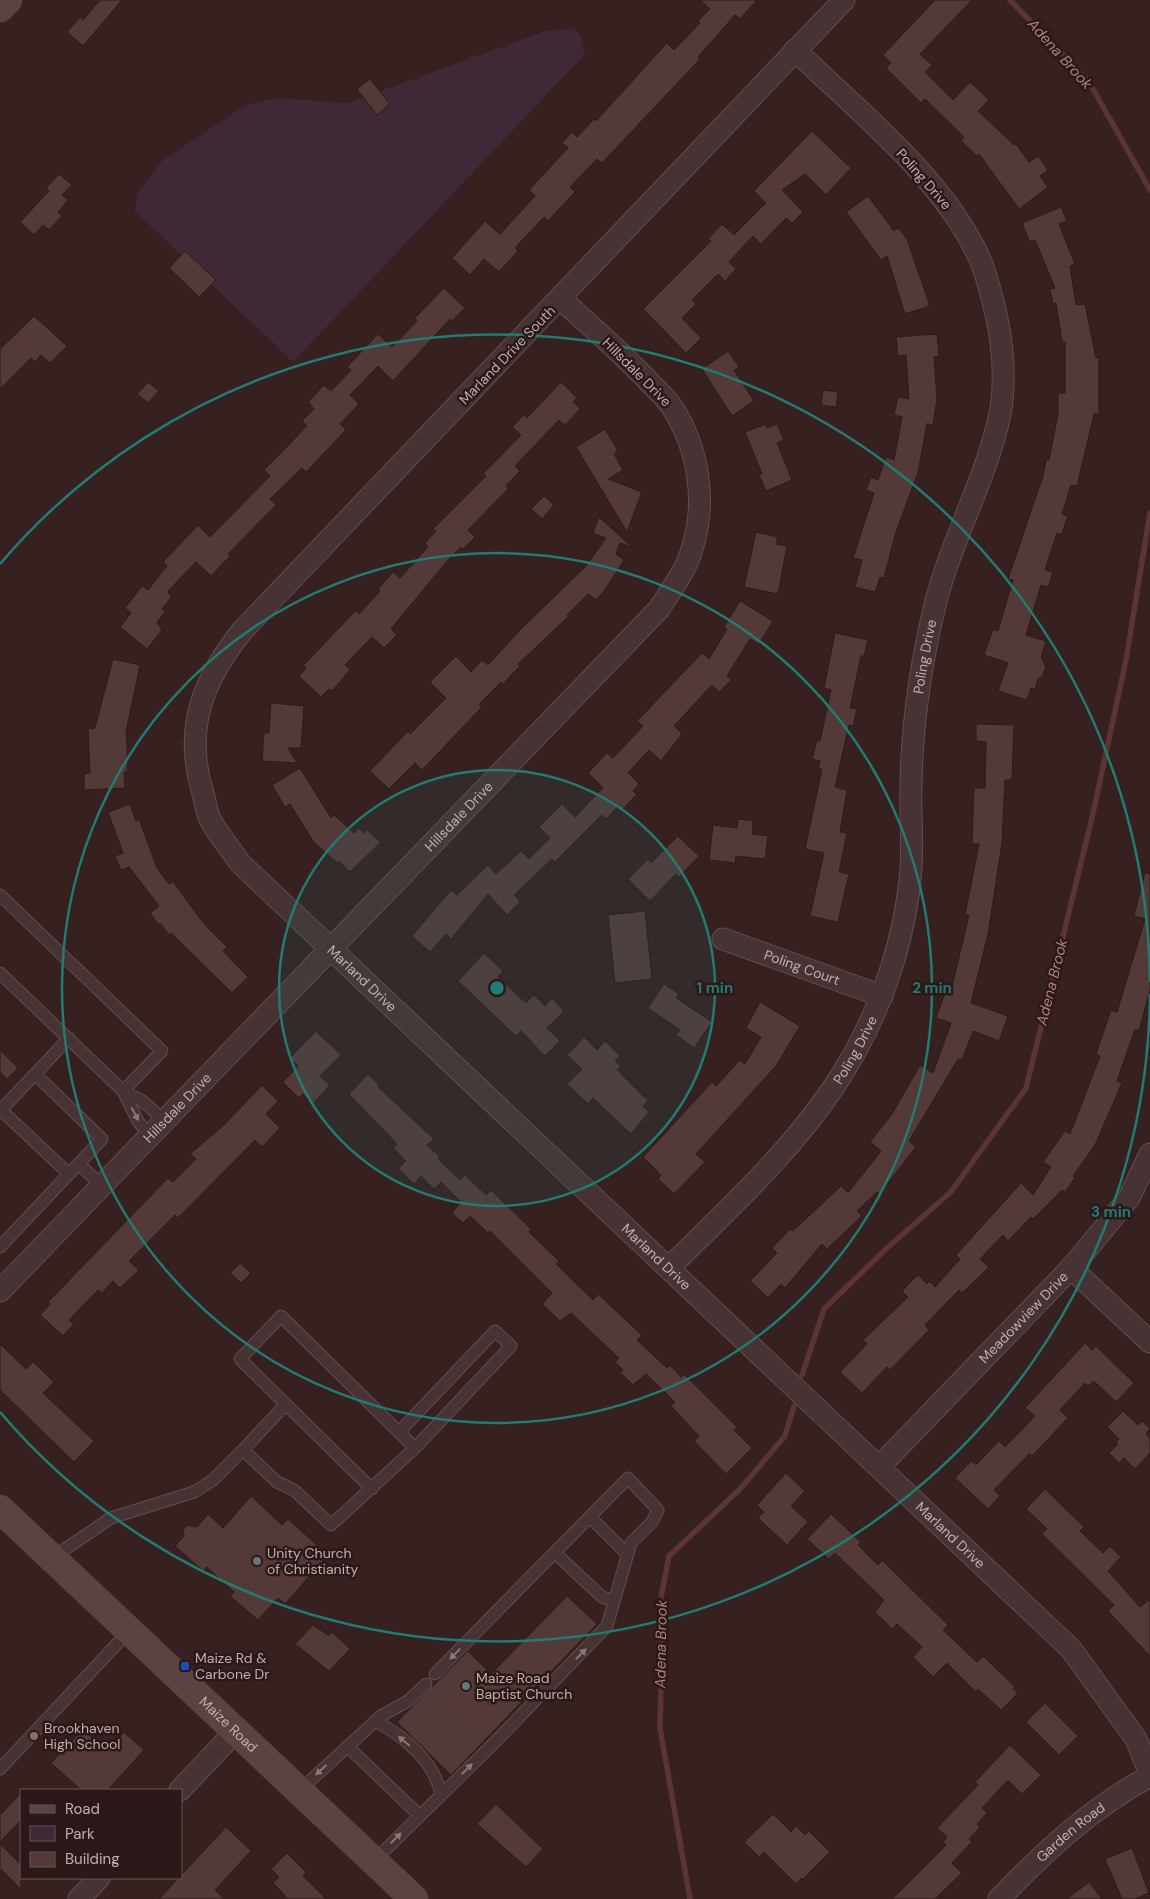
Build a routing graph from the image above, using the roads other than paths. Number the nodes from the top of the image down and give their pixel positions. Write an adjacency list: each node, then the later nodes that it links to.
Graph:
1 (8, 0): 3 (street)
2 (844, 0): 4 (street, Marland Drive South)
3 (0, 8)
4 (795, 50): 5 (street, Marland Drive South); 11 (street, Poling Drive)
5 (561, 299): 6 (street, Marland Drive South); 9 (street, Hillsdale Drive)
6 (196, 726): 9 (street, Marland Drive)
7 (0, 895): 14 (lane)
8 (723, 939): 11 (street, Poling Court)
9 (331, 948): 15 (street, Hillsdale Drive); 22 (street, Marland Drive)
10 (0, 973): 12 (lane)
11 (882, 996): 22 (street, Poling Drive)
12 (68, 1038): 13 (lane); 14 (lane)
13 (34, 1074): 18 (lane); 19 (lane)
14 (123, 1091): 15 (lane); 16 (lane, one-way to 16)
15 (165, 1122): 16 (street, Hillsdale Drive)
16 (150, 1137): 20 (street, Hillsdale Drive)
17 (1150, 1154): 23 (street, Meadowview Drive)
18 (79, 1164): 19 (lane); 20 (lane)
19 (68, 1174): 21 (lane)
20 (102, 1186): 24 (street, Hillsdale Drive)
21 (0, 1246)
22 (669, 1268): 30 (street, Marland Drive)
23 (1071, 1268): 25 (street); 30 (street, Meadowview Drive)
24 (2, 1285)
25 (1150, 1342)
26 (286, 1404): 27 (lane); 29 (lane); 31 (lane)
27 (399, 1432): 28 (lane); 28 (lane)
28 (415, 1448): 31 (lane)
29 (243, 1450): 31 (lane); 36 (lane)
30 (879, 1467): 45 (street, Marland Drive)
31 (372, 1489)
32 (0, 1509): 36 (street, Maize Road)
33 (590, 1517): 34 (lane); 35 (lane); 35 (lane)
34 (555, 1553): 37 (lane); 39 (lane, one-way to 39)
35 (627, 1554): 37 (lane)
36 (52, 1558): 38 (street, Maize Road)
37 (614, 1601): 48 (lane, one-way to 37)
38 (129, 1632): 42 (street, Maize Road); 44 (lane)
39 (435, 1674)
40 (426, 1684): 41 (lane)
41 (375, 1721): 43 (lane); 48 (lane, one-way to 41)
42 (235, 1732): 46 (street); 47 (street, Maize Road)
43 (347, 1746): 47 (lane, one-way to 47); 49 (lane)
44 (0, 1769)
45 (1150, 1775): 54 (street, Garden Road)
46 (181, 1789)
47 (299, 1791): 50 (street, Maize Road)
48 (441, 1794): 49 (lane)
49 (419, 1816): 50 (lane, one-way to 49)
50 (374, 1861): 53 (street, Maize Road)
51 (97, 1879): 52 (street)
52 (79, 1899)
53 (414, 1899)
54 (999, 1899)

